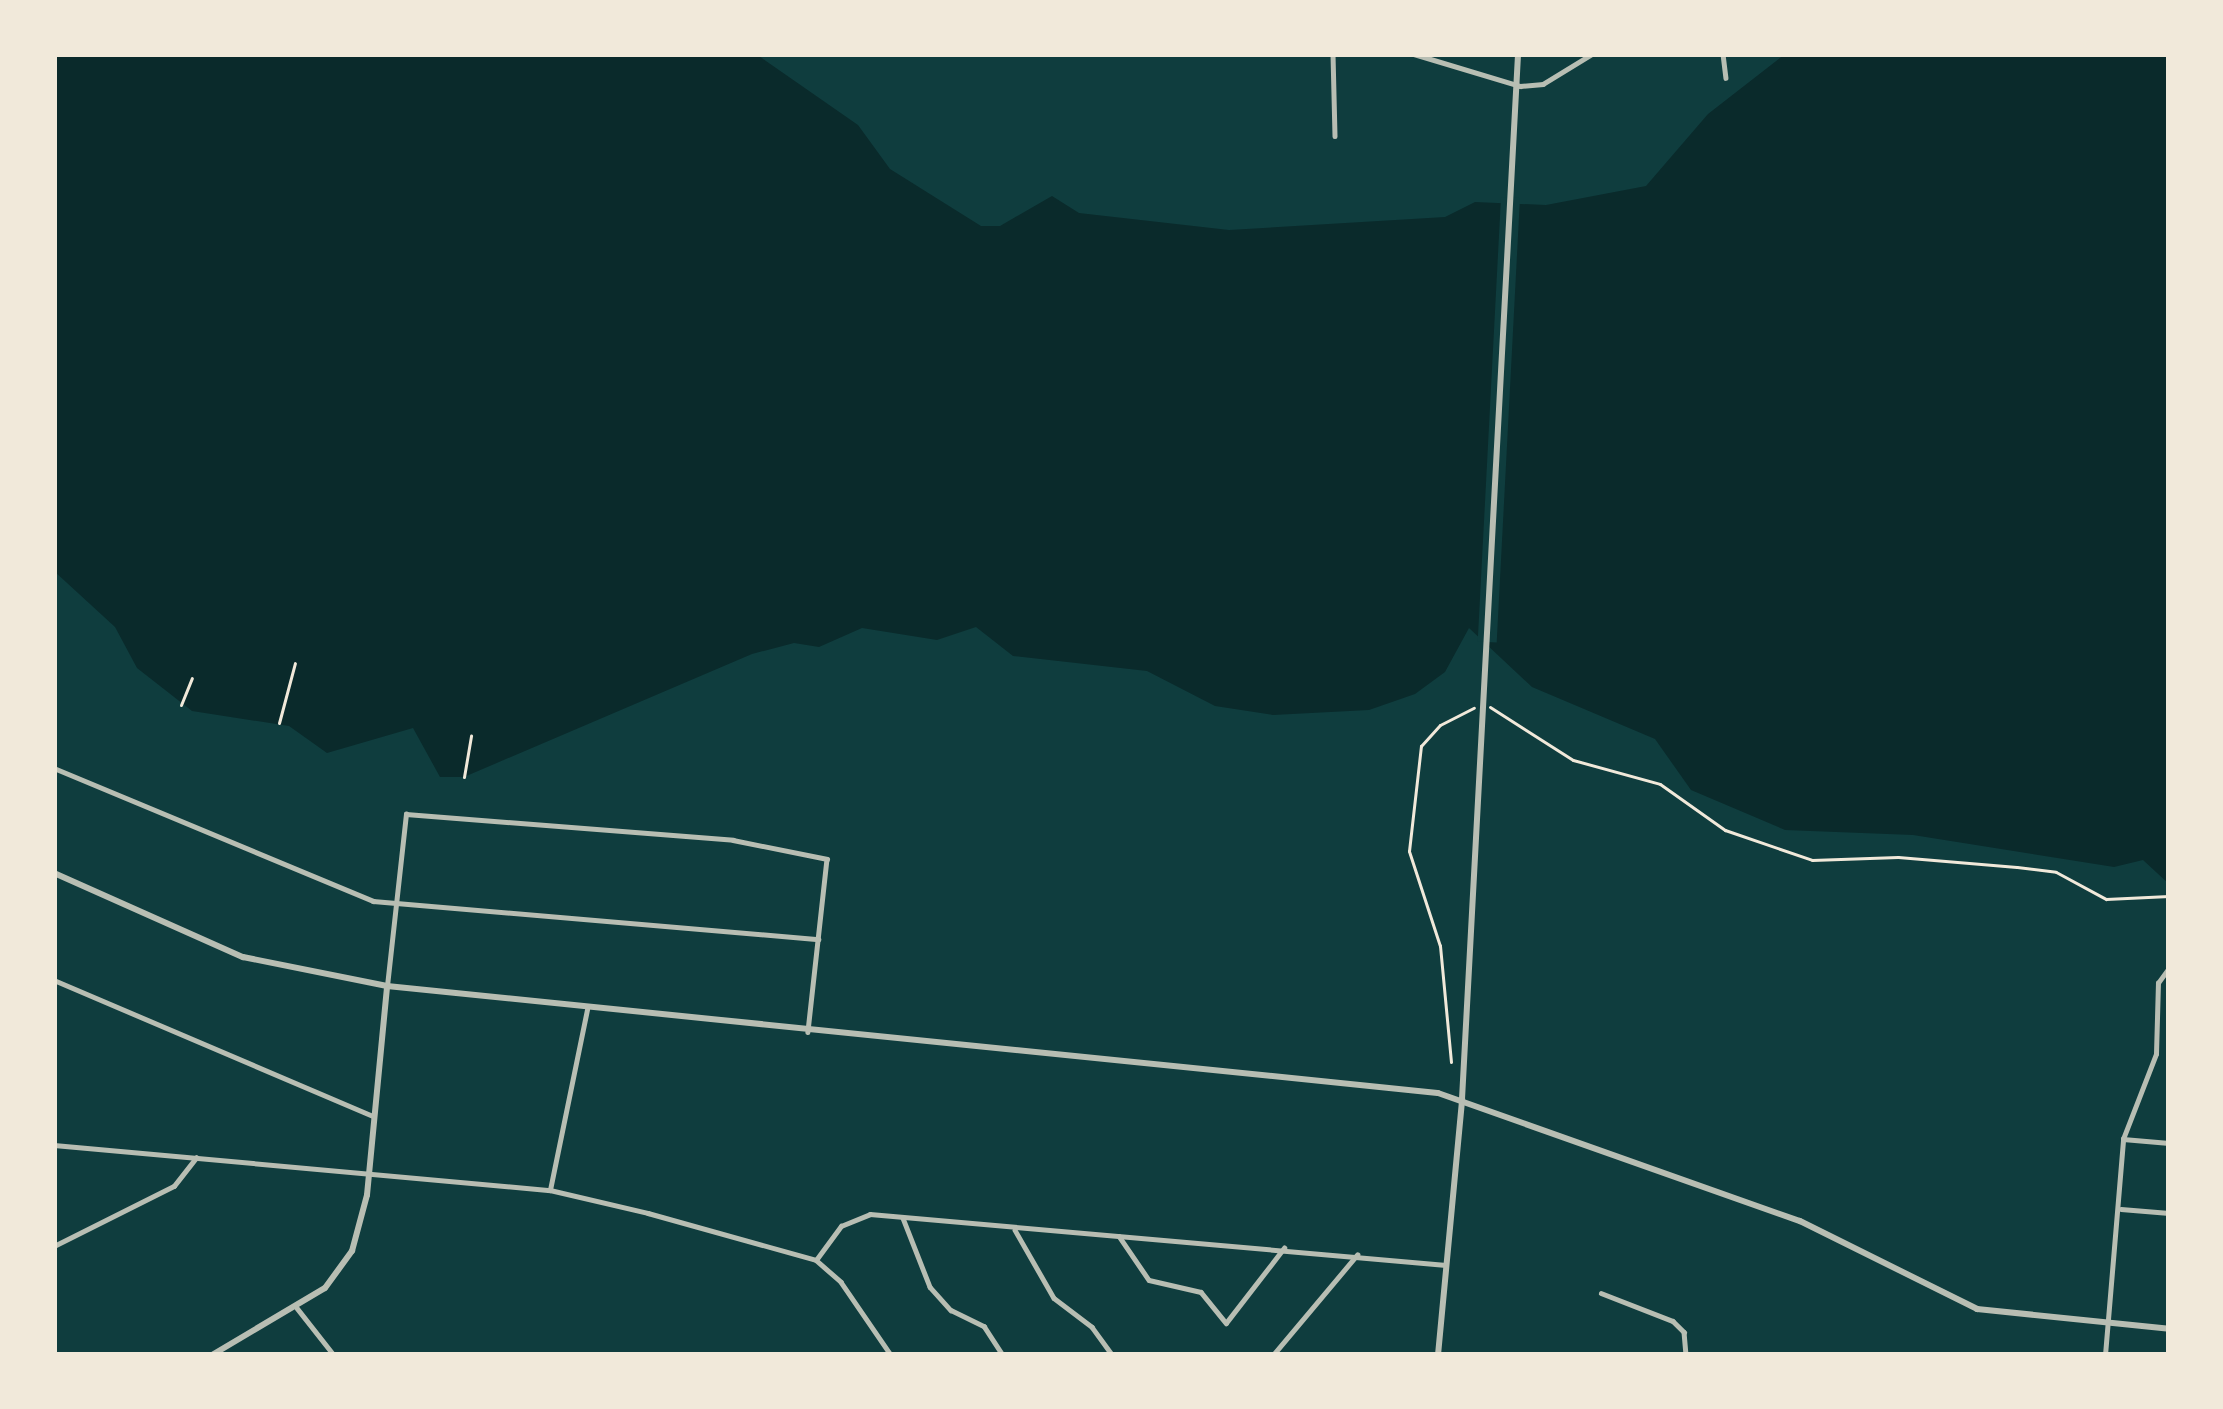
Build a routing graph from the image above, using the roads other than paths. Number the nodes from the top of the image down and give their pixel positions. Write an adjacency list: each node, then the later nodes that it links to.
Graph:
1 (1333, 54): 7 (street)
2 (1414, 54): 4 (street)
3 (1518, 54): 19 (street)
4 (1592, 54)
5 (1724, 54): 6 (street)
6 (1726, 78)
7 (1335, 136)
8 (54, 768): 10 (street)
9 (54, 873): 14 (street)
10 (395, 903): 11 (street); 11 (street); 14 (street)
11 (818, 939): 16 (street)
12 (2169, 968): 17 (street)
13 (54, 980): 20 (street)
14 (387, 986): 15 (street); 20 (street)
15 (586, 1010): 16 (street); 26 (street)
16 (808, 1032): 19 (street)
17 (2156, 1054): 18 (street); 21 (street)
18 (2169, 1055)
19 (1462, 1099): 36 (street); 39 (street)
20 (373, 1116): 25 (street)
21 (2123, 1139): 22 (street); 27 (street)
22 (2169, 1143)
23 (54, 1145): 24 (street)
24 (196, 1158): 25 (street); 32 (street)
25 (369, 1174): 26 (street); 38 (street)
26 (550, 1190): 35 (street)
27 (2121, 1209): 28 (street); 39 (street)
28 (2169, 1213)
29 (903, 1218): 30 (street); 35 (street); 44 (street)
30 (1015, 1230): 31 (street); 45 (street)
31 (1119, 1235): 33 (street); 33 (street)
32 (54, 1246)
33 (1284, 1247): 34 (street)
34 (1357, 1255): 36 (street); 46 (street)
35 (816, 1260): 43 (street)
36 (1446, 1265): 47 (street)
37 (1601, 1293): 48 (street)
38 (297, 1308): 41 (street); 42 (street)
39 (2108, 1323): 40 (street); 49 (street)
40 (2169, 1329)
41 (212, 1355)
42 (334, 1355)
43 (890, 1355)
44 (1003, 1355)
45 (1112, 1355)
46 (1273, 1355)
47 (1438, 1355)
48 (1686, 1355)
49 (2105, 1355)

